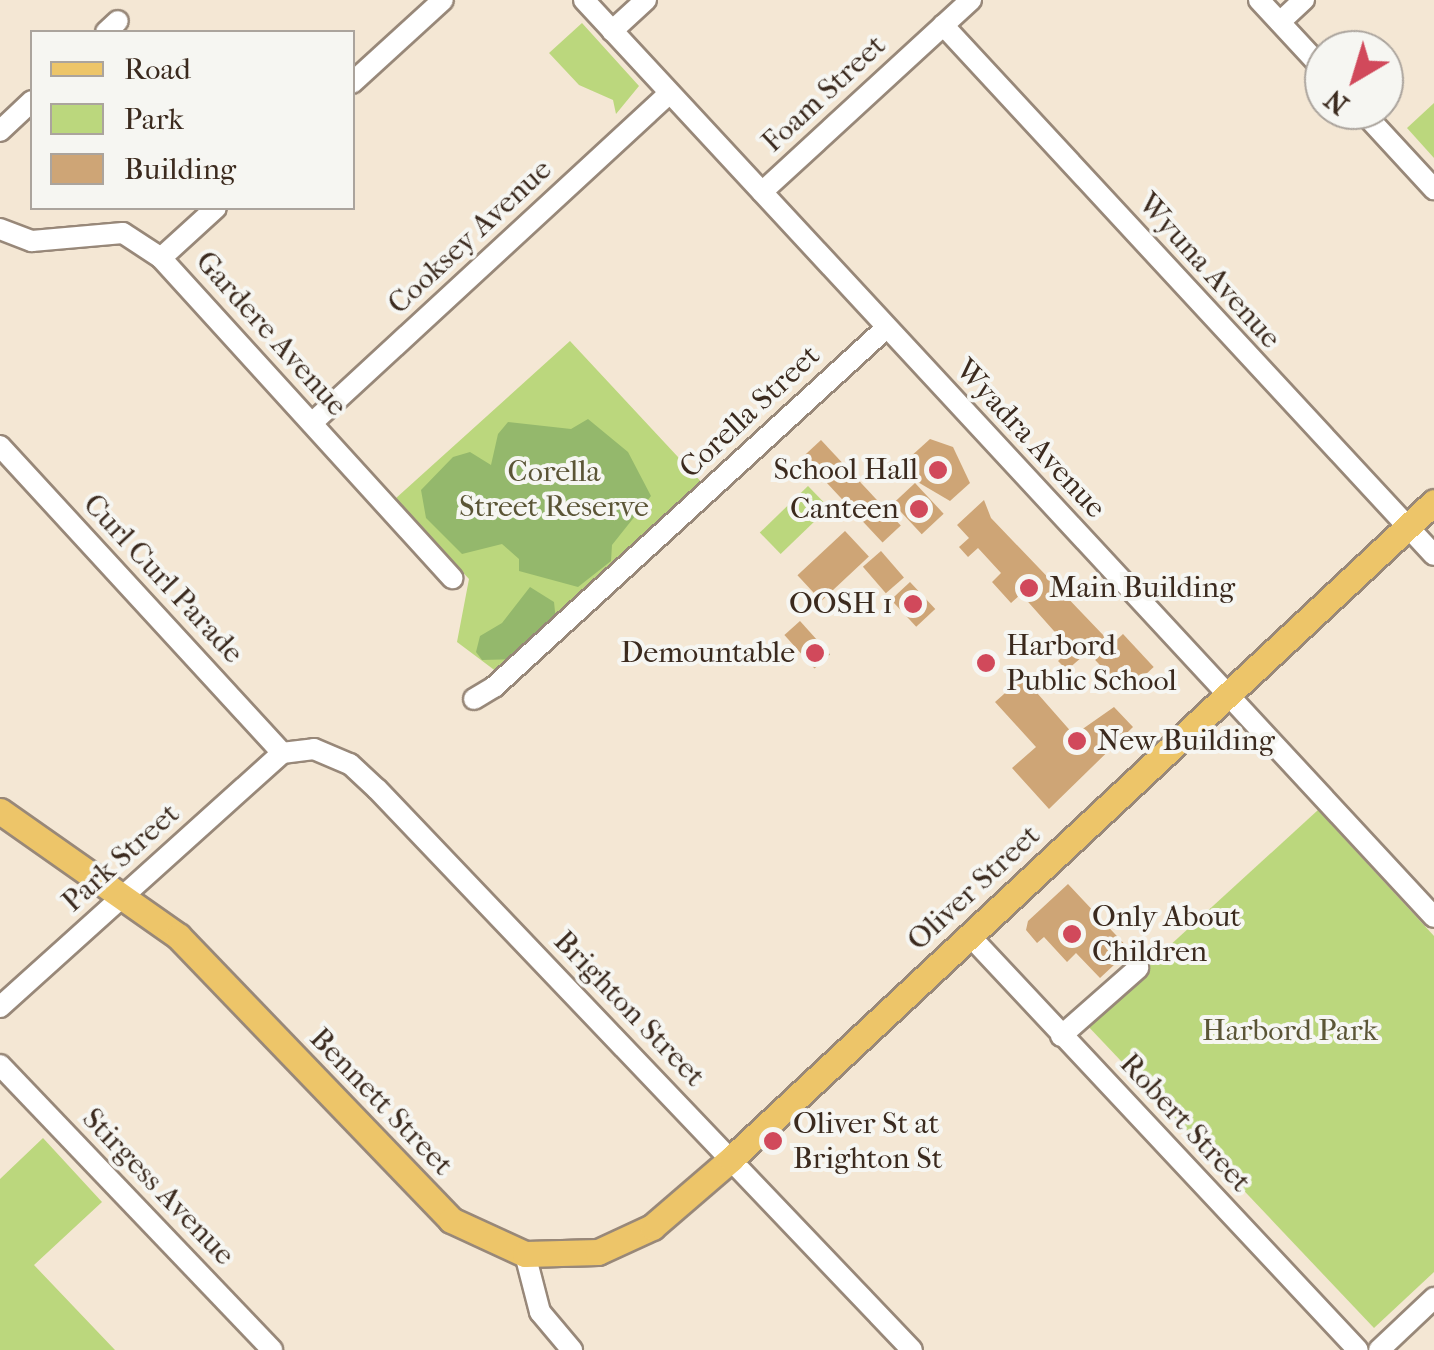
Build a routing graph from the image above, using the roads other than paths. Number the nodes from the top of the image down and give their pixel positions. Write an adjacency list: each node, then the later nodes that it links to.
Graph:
1 (444, 0): 11 (street)
2 (584, 0): 9 (street, Wyadra Avenue)
3 (646, 0): 9 (street)
4 (971, 0): 8 (street, Foam Street)
5 (1259, 0): 7 (street)
6 (1304, 0): 7 (street)
7 (1280, 22): 10 (street)
8 (943, 26): 17 (street, Foam Street); 25 (street, Wyuna Avenue)
9 (612, 31): 12 (street, Wyadra Avenue)
10 (1304, 48)
11 (355, 80)
12 (668, 94): 17 (street, Wyadra Avenue); 22 (street, Cooksey Avenue)
13 (30, 103): 15 (street)
14 (1379, 130): 16 (street)
15 (0, 132)
16 (1434, 189)
17 (762, 192): 21 (street, Wyadra Avenue)
18 (214, 210): 20 (street)
19 (0, 229): 20 (street, Gardere Avenue)
20 (160, 258): 22 (street, Gardere Avenue)
21 (886, 328): 28 (street, Wyadra Avenue); 29 (street, Corella Street)
22 (312, 424): 27 (street, Gardere Avenue)
23 (0, 446): 30 (street, Curl Curl Parade)
24 (1434, 502): 25 (main road, Oliver Street)
25 (1407, 527): 26 (street, Wyuna Avenue); 28 (main road, Oliver Street)
26 (1434, 555)
27 (452, 578)
28 (1228, 696): 33 (street, Wyadra Avenue); 34 (main road, Oliver Street)
29 (474, 699)
30 (282, 754): 32 (street, Park Street); 39 (street, Brighton Street)
31 (0, 811): 32 (main road, Bennett Street)
32 (127, 894): 36 (street, Park Street); 40 (main road, Bennett Street)
33 (1434, 917)
34 (970, 936): 37 (street, Robert Street); 39 (main road, Oliver Street)
35 (1138, 968): 37 (street)
36 (0, 1006)
37 (1061, 1036): 45 (street, Robert Street)
38 (0, 1065): 42 (street, Stirgess Avenue)
39 (731, 1159): 40 (main road, Oliver Street); 44 (street, Brighton Street)
40 (525, 1254): 43 (street)
41 (1434, 1298): 46 (street)
42 (272, 1350)
43 (572, 1350)
44 (912, 1350)
45 (1358, 1350)
46 (1379, 1350)

